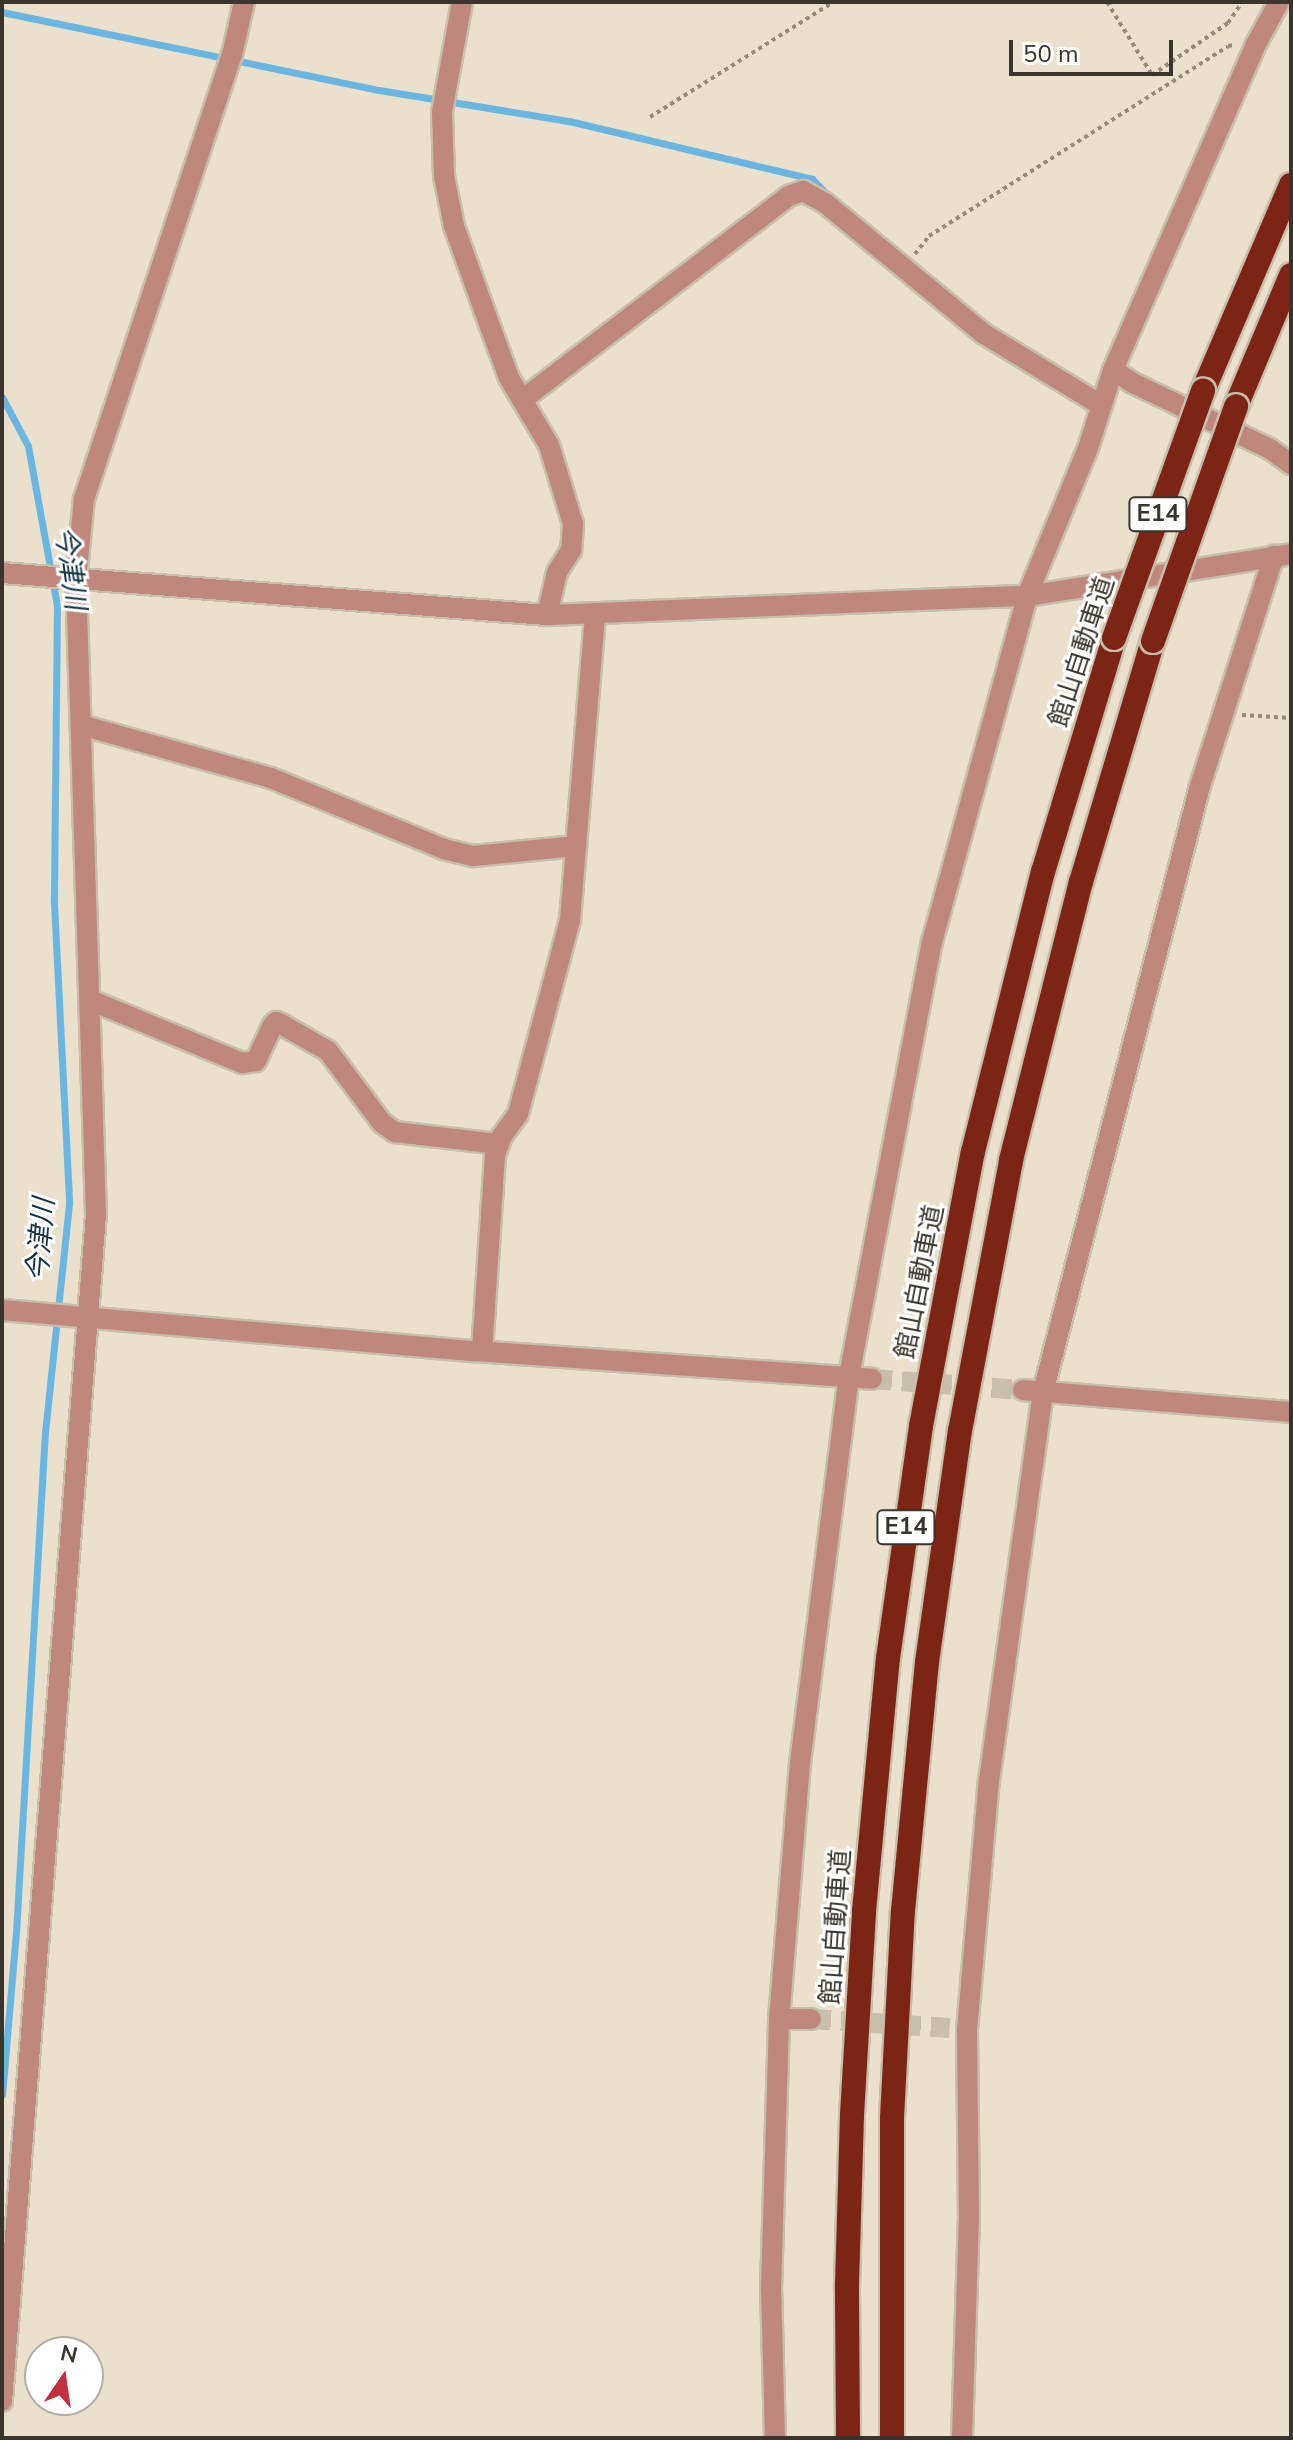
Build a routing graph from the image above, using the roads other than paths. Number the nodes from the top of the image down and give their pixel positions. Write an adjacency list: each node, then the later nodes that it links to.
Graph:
1 (244, 2): 12 (street)
2 (462, 2): 7 (street)
3 (1279, 2): 6 (street)
4 (1291, 185): 31 (highway, 館山自動車道 / E14, bridge)
5 (1291, 275): 32 (highway, E14, bridge)
6 (1113, 370): 8 (street); 9 (street)
7 (522, 400): 8 (street); 15 (street)
8 (1101, 405): 13 (street)
9 (1291, 464)
10 (1283, 555): 13 (street); 25 (street)
11 (2, 573): 12 (street)
12 (76, 580): 15 (street); 16 (street)
13 (1027, 596): 14 (street); 23 (street)
14 (595, 613): 15 (street); 17 (street)
15 (547, 615)
16 (81, 725): 17 (street); 18 (street)
17 (577, 846): 19 (street)
18 (90, 1000): 19 (street); 21 (street)
19 (499, 1144): 22 (street)
20 (2, 1310): 21 (street)
21 (85, 1317): 22 (street); 29 (street)
22 (482, 1351): 23 (street)
23 (849, 1376): 24 (street); 27 (street)
24 (872, 1379)
25 (1033, 1391): 26 (street); 33 (street)
26 (1291, 1412)
27 (779, 2019): 28 (street); 30 (street)
28 (811, 2019)
29 (2, 2401)
30 (775, 2438)
31 (848, 2438)
32 (892, 2438)
33 (962, 2438)

